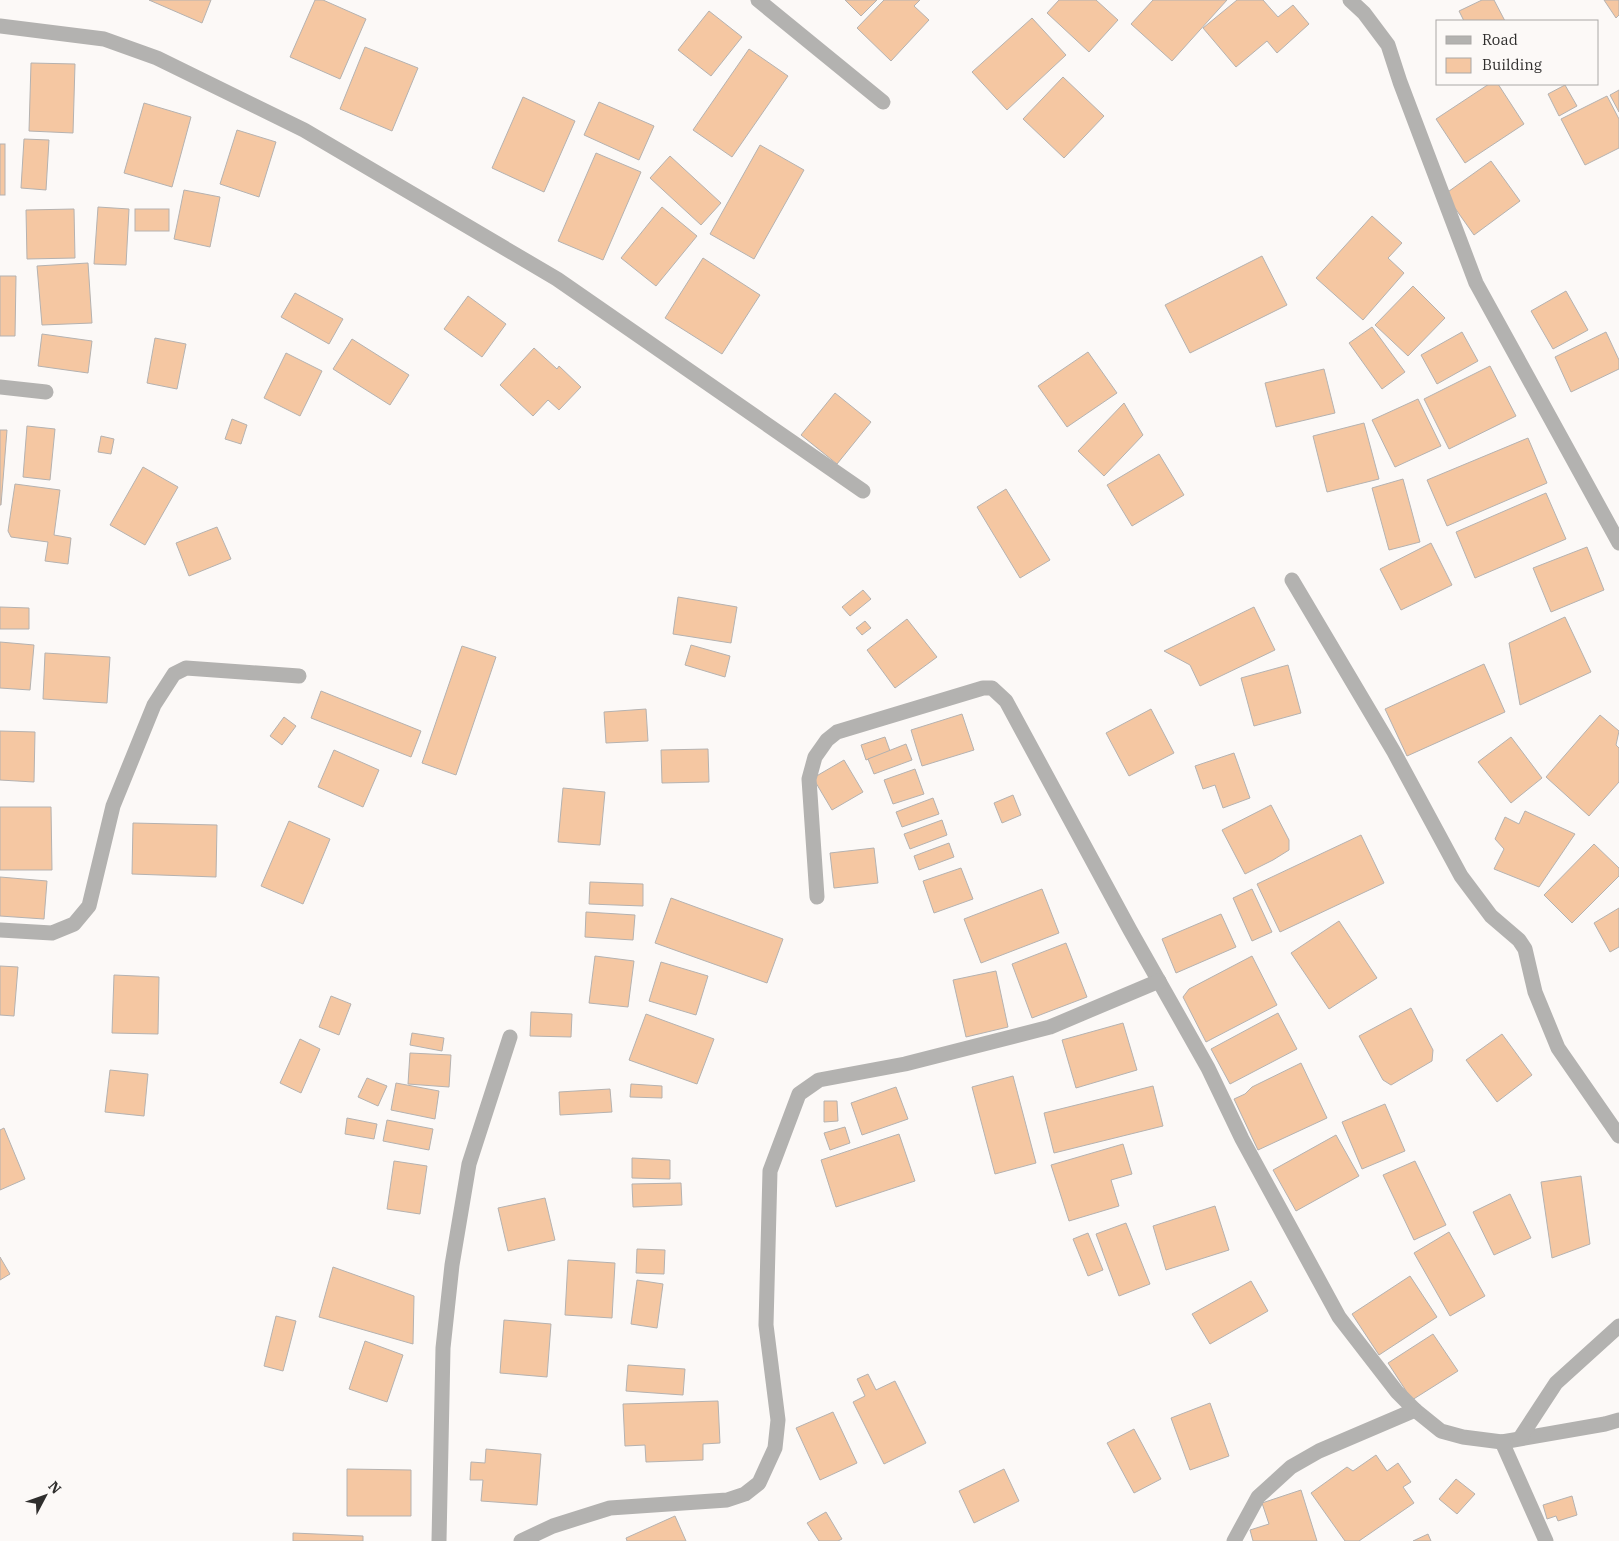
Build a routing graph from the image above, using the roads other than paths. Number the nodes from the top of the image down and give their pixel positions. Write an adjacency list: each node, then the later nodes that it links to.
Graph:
1 (758, 0): 4 (street)
2 (1350, 0): 8 (street)
3 (0, 26): 7 (street)
4 (883, 102)
5 (0, 387): 6 (street)
6 (46, 392)
7 (863, 491)
8 (1619, 542)
9 (1292, 580): 15 (street)
10 (299, 676): 12 (street)
11 (817, 897): 13 (street)
12 (0, 930)
13 (1159, 981): 17 (street); 22 (street)
14 (510, 1037): 21 (street)
15 (1619, 1136)
16 (1619, 1326): 19 (street)
17 (1415, 1410): 20 (street); 23 (street)
18 (1619, 1420): 19 (street)
19 (1520, 1438): 20 (street)
20 (1502, 1442): 24 (street)
21 (439, 1541)
22 (521, 1541)
23 (1234, 1541)
24 (1546, 1541)

